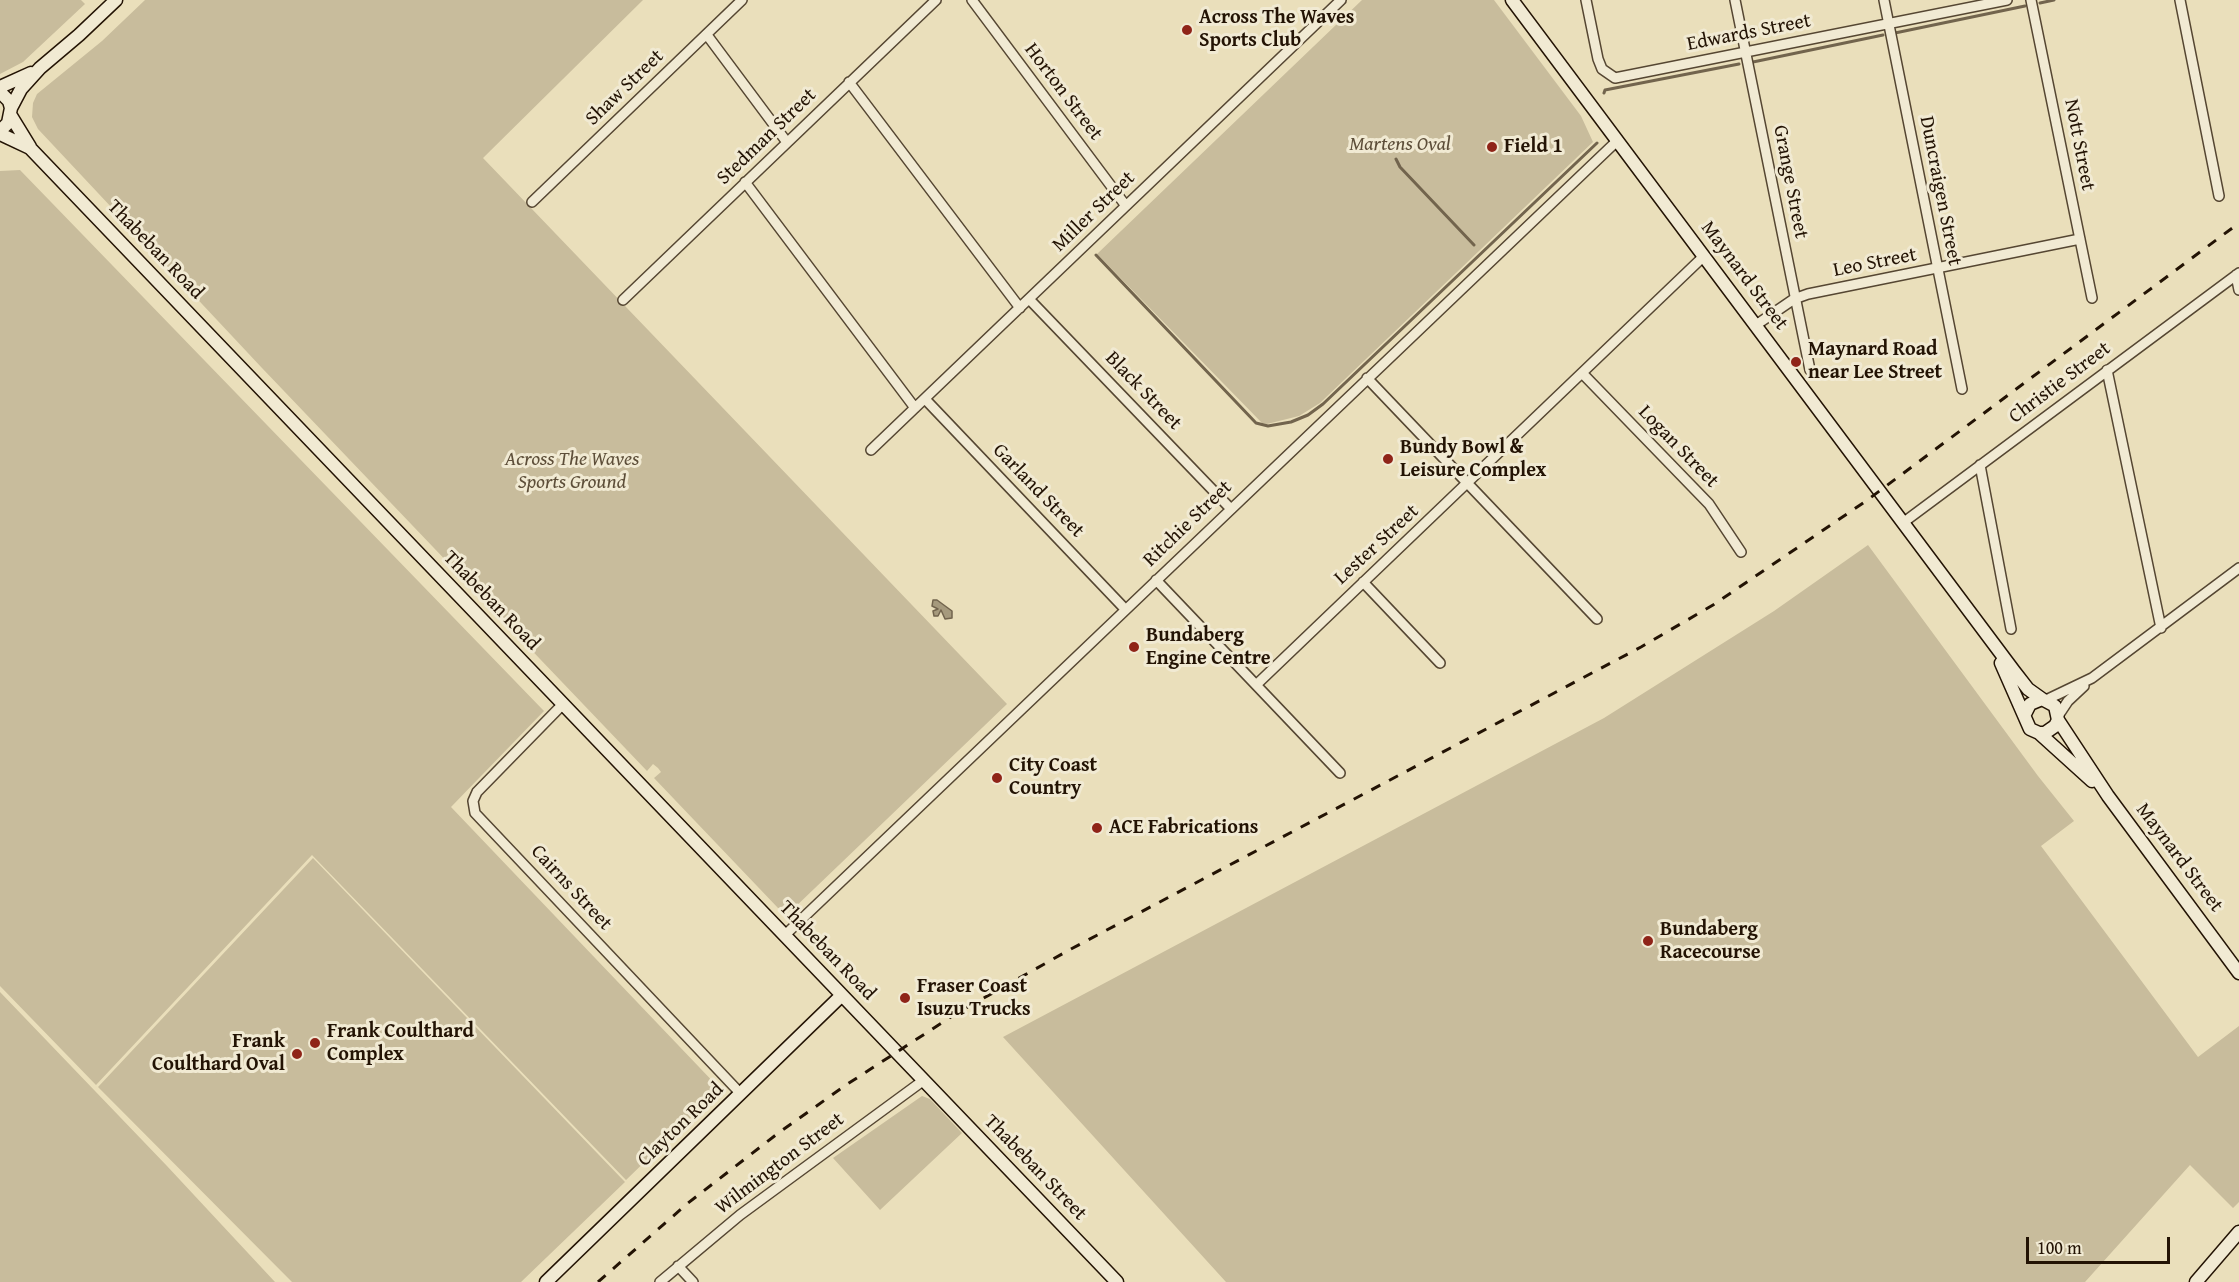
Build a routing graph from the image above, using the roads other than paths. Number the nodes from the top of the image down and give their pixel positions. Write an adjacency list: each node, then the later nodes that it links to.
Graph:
1 (116, 0): 16 (street)
2 (742, 0): 14 (street, Shaw Street)
3 (936, 0): 17 (street, Stedman Street)
4 (972, 0): 27 (street, Horton Street)
5 (1341, 0): 27 (street, Miller Street)
6 (1512, 0): 21 (street, Maynard Street)
7 (1586, 0): 15 (street, Edwards Street)
8 (1735, 0): 15 (street, Grange Street)
9 (1884, 0): 13 (street, Duncraigen Street)
10 (2007, 0): 13 (street, Edwards Street)
11 (2031, 0): 28 (street, Nott Street)
12 (2180, 0): 25 (street)
13 (1888, 24): 15 (street, Edwards Street); 30 (street, Duncraigen Street)
14 (707, 35): 22 (street); 26 (street, Shaw Street)
15 (1746, 53): 35 (street, Grange Street)
16 (40, 68): 18 (street); 19 (street)
17 (849, 82): 22 (street, Stedman Street); 37 (street)
18 (0, 89): 19 (street, Thabeban Road)
19 (11, 112): 20 (street); 23 (street, Thabeban Road)
20 (0, 132): 23 (street, Thabeban Road)
21 (1617, 140): 29 (street, Maynard Street); 42 (street, Ritchie Street)
22 (786, 141): 24 (street, Stedman Street)
23 (30, 148): 65 (street, Thabeban Road)
24 (745, 182): 36 (street, Stedman Street); 45 (street)
25 (2219, 195)
26 (532, 202)
27 (1126, 206): 34 (street, Miller Street)
28 (2080, 239): 30 (street, Leo Street); 33 (street, Nott Street)
29 (1704, 256): 38 (street, Maynard Street); 41 (street, Lester Street)
30 (1938, 269): 35 (street, Leo Street); 43 (street, Duncraigen Street)
31 (2237, 274): 32 (street); 40 (street, Christie Street)
32 (2239, 290)
33 (2092, 298)
34 (1029, 299): 37 (street, Miller Street); 49 (street, Black Street)
35 (1794, 299): 38 (street, Leo Street); 39 (street, Grange Street)
36 (623, 300)
37 (1020, 308): 44 (street, Miller Street)
38 (1756, 325): 50 (street, Maynard Street)
39 (1810, 370)
40 (2107, 370): 47 (street, Christie Street); 58 (street)
41 (1582, 373): 48 (street, Lester Street); 51 (street, Logan Street)
42 (1367, 378): 48 (street); 49 (street, Ritchie Street)
43 (1962, 388)
44 (925, 399): 45 (street, Miller Street); 56 (street, Garland Street)
45 (915, 408): 46 (street, Miller Street)
46 (871, 450)
47 (1980, 465): 50 (street, Christie Street); 59 (street)
48 (1467, 484): 54 (street, Lester Street); 57 (street)
49 (1230, 508): 53 (street, Ritchie Street)
50 (1904, 522): 60 (street, Maynard Street)
51 (1741, 552)
52 (2236, 571): 55 (street); 58 (street)
53 (1156, 580): 56 (street, Ritchie Street); 63 (street)
54 (1363, 582): 61 (street); 63 (street, Lester Street)
55 (2239, 583)
56 (1125, 609): 71 (street, Ritchie Street)
57 (1598, 619)
58 (2161, 628): 62 (street)
59 (2011, 629)
60 (1986, 634): 64 (street, Maynard Street); 66 (street, Maynard Street)
61 (1440, 663)
62 (2092, 678): 64 (street); 67 (street)
63 (1256, 685): 69 (street)
64 (2044, 700): 66 (street); 67 (street)
65 (563, 704): 71 (street, Thabeban Road); 75 (street, Cairns Street)
66 (2025, 714): 68 (street)
67 (2058, 718): 68 (street); 70 (street, Maynard Street)
68 (2039, 733): 70 (street, Maynard Street)
69 (1340, 773)
70 (2108, 796): 72 (street, Maynard Street)
71 (785, 935): 73 (street, Thabeban Road)
72 (2239, 973)
73 (842, 995): 74 (street, Thabeban Road); 75 (street, Clayton Road)
74 (924, 1080): 79 (street, Wilmington Street); 83 (street, Thabeban Street)
75 (741, 1094): 80 (street, Clayton Road)
76 (2239, 1232): 78 (street)
77 (2239, 1237): 78 (street)
78 (2227, 1247): 84 (street)
79 (678, 1266): 81 (street, Wilmington Street); 82 (street)
80 (546, 1282)
81 (660, 1282)
82 (693, 1282)
83 (1117, 1282)
84 (2196, 1282)

